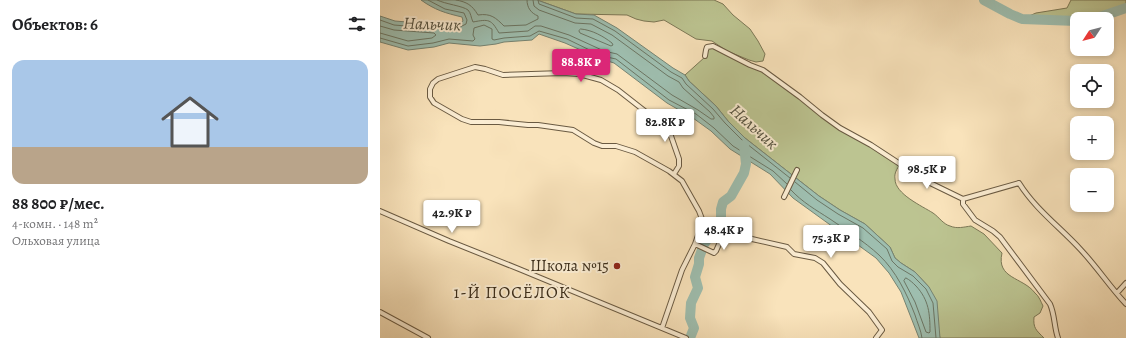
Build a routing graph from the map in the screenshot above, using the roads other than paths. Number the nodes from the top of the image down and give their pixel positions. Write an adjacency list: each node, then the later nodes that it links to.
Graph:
1 (705, 56): 5 (street)
2 (797, 171): 4 (street)
3 (674, 174): 3 (street); 7 (street)
4 (784, 197)
5 (963, 199): 9 (street); 16 (street)
6 (380, 211): 12 (street)
7 (697, 245): 12 (street); 15 (street)
8 (1126, 283): 9 (street)
9 (1116, 293): 10 (street)
10 (1126, 304)
11 (380, 312): 13 (street)
12 (662, 328): 14 (street)
13 (428, 338)
14 (686, 338)
15 (876, 338)
16 (1058, 338)

